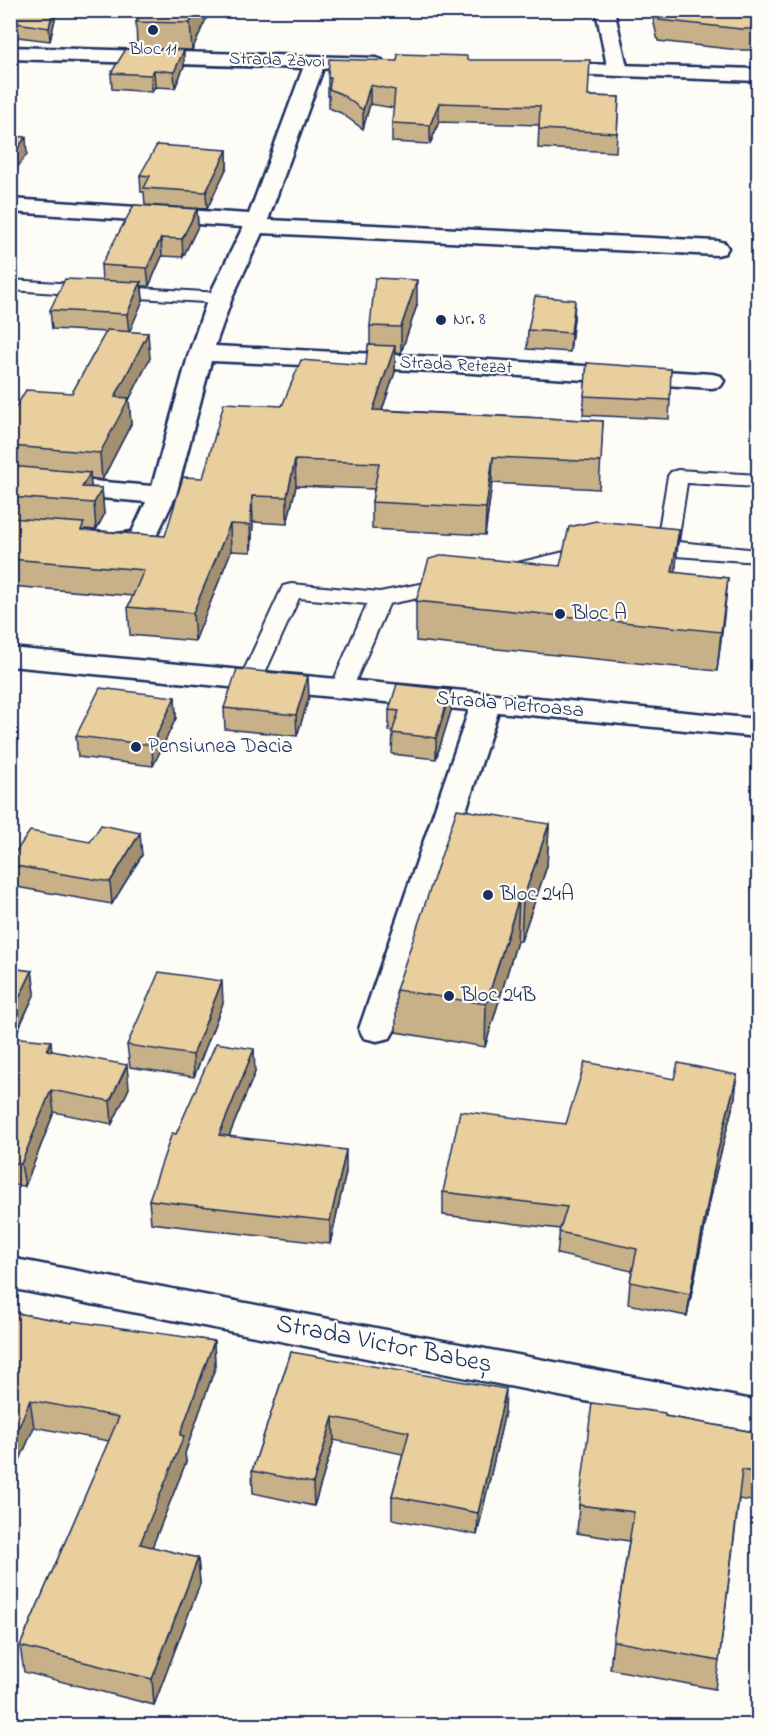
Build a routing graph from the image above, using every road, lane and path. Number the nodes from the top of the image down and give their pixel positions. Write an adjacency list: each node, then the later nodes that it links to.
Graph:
1 (605, 10): 6 (street)
2 (10, 53): 3 (street, Strada Zăvoi)
3 (315, 63): 4 (street, Strada Zăvoi); 9 (street)
4 (396, 65)
5 (525, 68): 6 (street)
6 (618, 71): 7 (street)
7 (759, 75)
8 (10, 205): 9 (street)
9 (256, 224): 10 (street); 12 (street)
10 (717, 248)
11 (10, 285): 12 (lane)
12 (220, 298): 13 (street)
13 (201, 353): 14 (street, Strada Retezat); 17 (street)
14 (712, 381)
15 (759, 481): 19 (lane)
16 (10, 482): 17 (street)
17 (163, 495): 18 (street)
18 (10, 534)
19 (667, 547): 20 (lane); 21 (lane)
20 (759, 556)
21 (380, 599): 23 (lane); 24 (lane)
22 (10, 657): 23 (street, Strada Pietroasa)
23 (251, 681): 24 (street, Strada Pietroasa)
24 (342, 689): 25 (street, Strada Pietroasa)
25 (486, 704): 26 (street, Strada Pietroasa); 27 (street)
26 (759, 728)
27 (377, 1029)
28 (10, 1273): 29 (street, Strada Victor Babeș)
29 (759, 1418)

